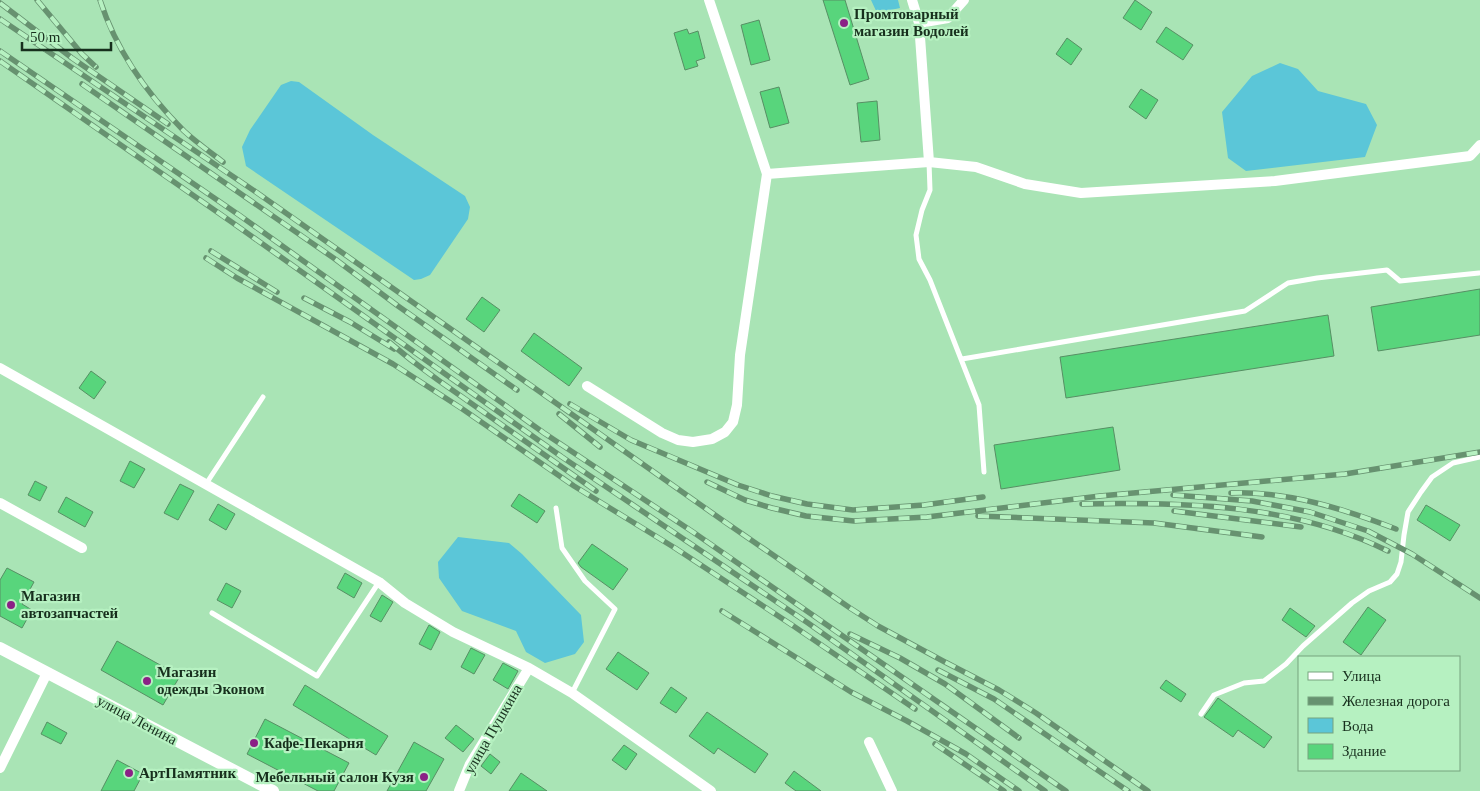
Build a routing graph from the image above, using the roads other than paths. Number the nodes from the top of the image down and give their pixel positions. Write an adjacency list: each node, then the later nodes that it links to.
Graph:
1 (709, 0): 7 (street)
2 (912, 0): 4 (street)
3 (964, 0): 4 (street)
4 (919, 23): 6 (street)
5 (1480, 145): 6 (street)
6 (929, 162): 7 (street); 9 (lane)
7 (767, 174): 11 (street)
8 (1479, 273): 9 (lane)
9 (962, 359): 14 (lane)
10 (0, 368): 15 (street)
11 (587, 386)
12 (263, 397): 15 (lane)
13 (1480, 457): 25 (lane)
14 (984, 472)
15 (206, 484): 19 (street)
16 (0, 503): 18 (street)
17 (556, 508): 24 (lane)
18 (82, 548)
19 (380, 582): 20 (lane); 22 (street)
20 (212, 613)
21 (0, 648): 23 (street, улица Ленина)
22 (529, 668): 24 (street); 29 (street, улица Пушкина)
23 (47, 673): 27 (street); 28 (street, улица Ленина)
24 (572, 693): 30 (street)
25 (1200, 714)
26 (869, 742): 31 (street)
27 (0, 768)
28 (274, 791)
29 (460, 791)
30 (711, 791)
31 (892, 791)

